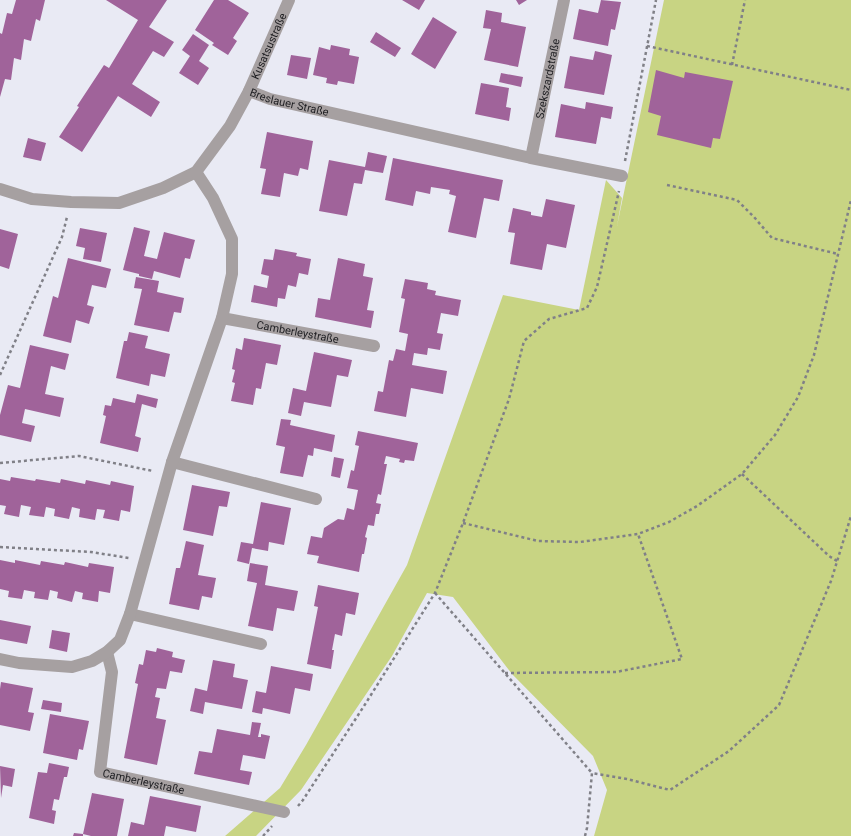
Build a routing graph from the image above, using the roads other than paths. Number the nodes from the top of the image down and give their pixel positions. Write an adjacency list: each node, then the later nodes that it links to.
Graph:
1 (289, 0): 3 (street, Kusatsustraße)
2 (564, 0): 4 (street, Szekszardstraße)
3 (249, 91): 4 (street, Breslauer Straße); 5 (street, Breslauer Straße)
4 (531, 158): 6 (street, Breslauer Straße)
5 (196, 172): 7 (street, Breslauer Straße); 8 (street)
6 (622, 176)
7 (0, 189)
8 (222, 318): 9 (street, Camberleystraße); 10 (street)
9 (374, 346)
10 (172, 462): 11 (street); 12 (street)
11 (316, 499)
12 (130, 614): 13 (street); 14 (street)
13 (261, 644)
14 (107, 652): 15 (street); 16 (street, Camberleystraße)
15 (0, 659)
16 (284, 812)

